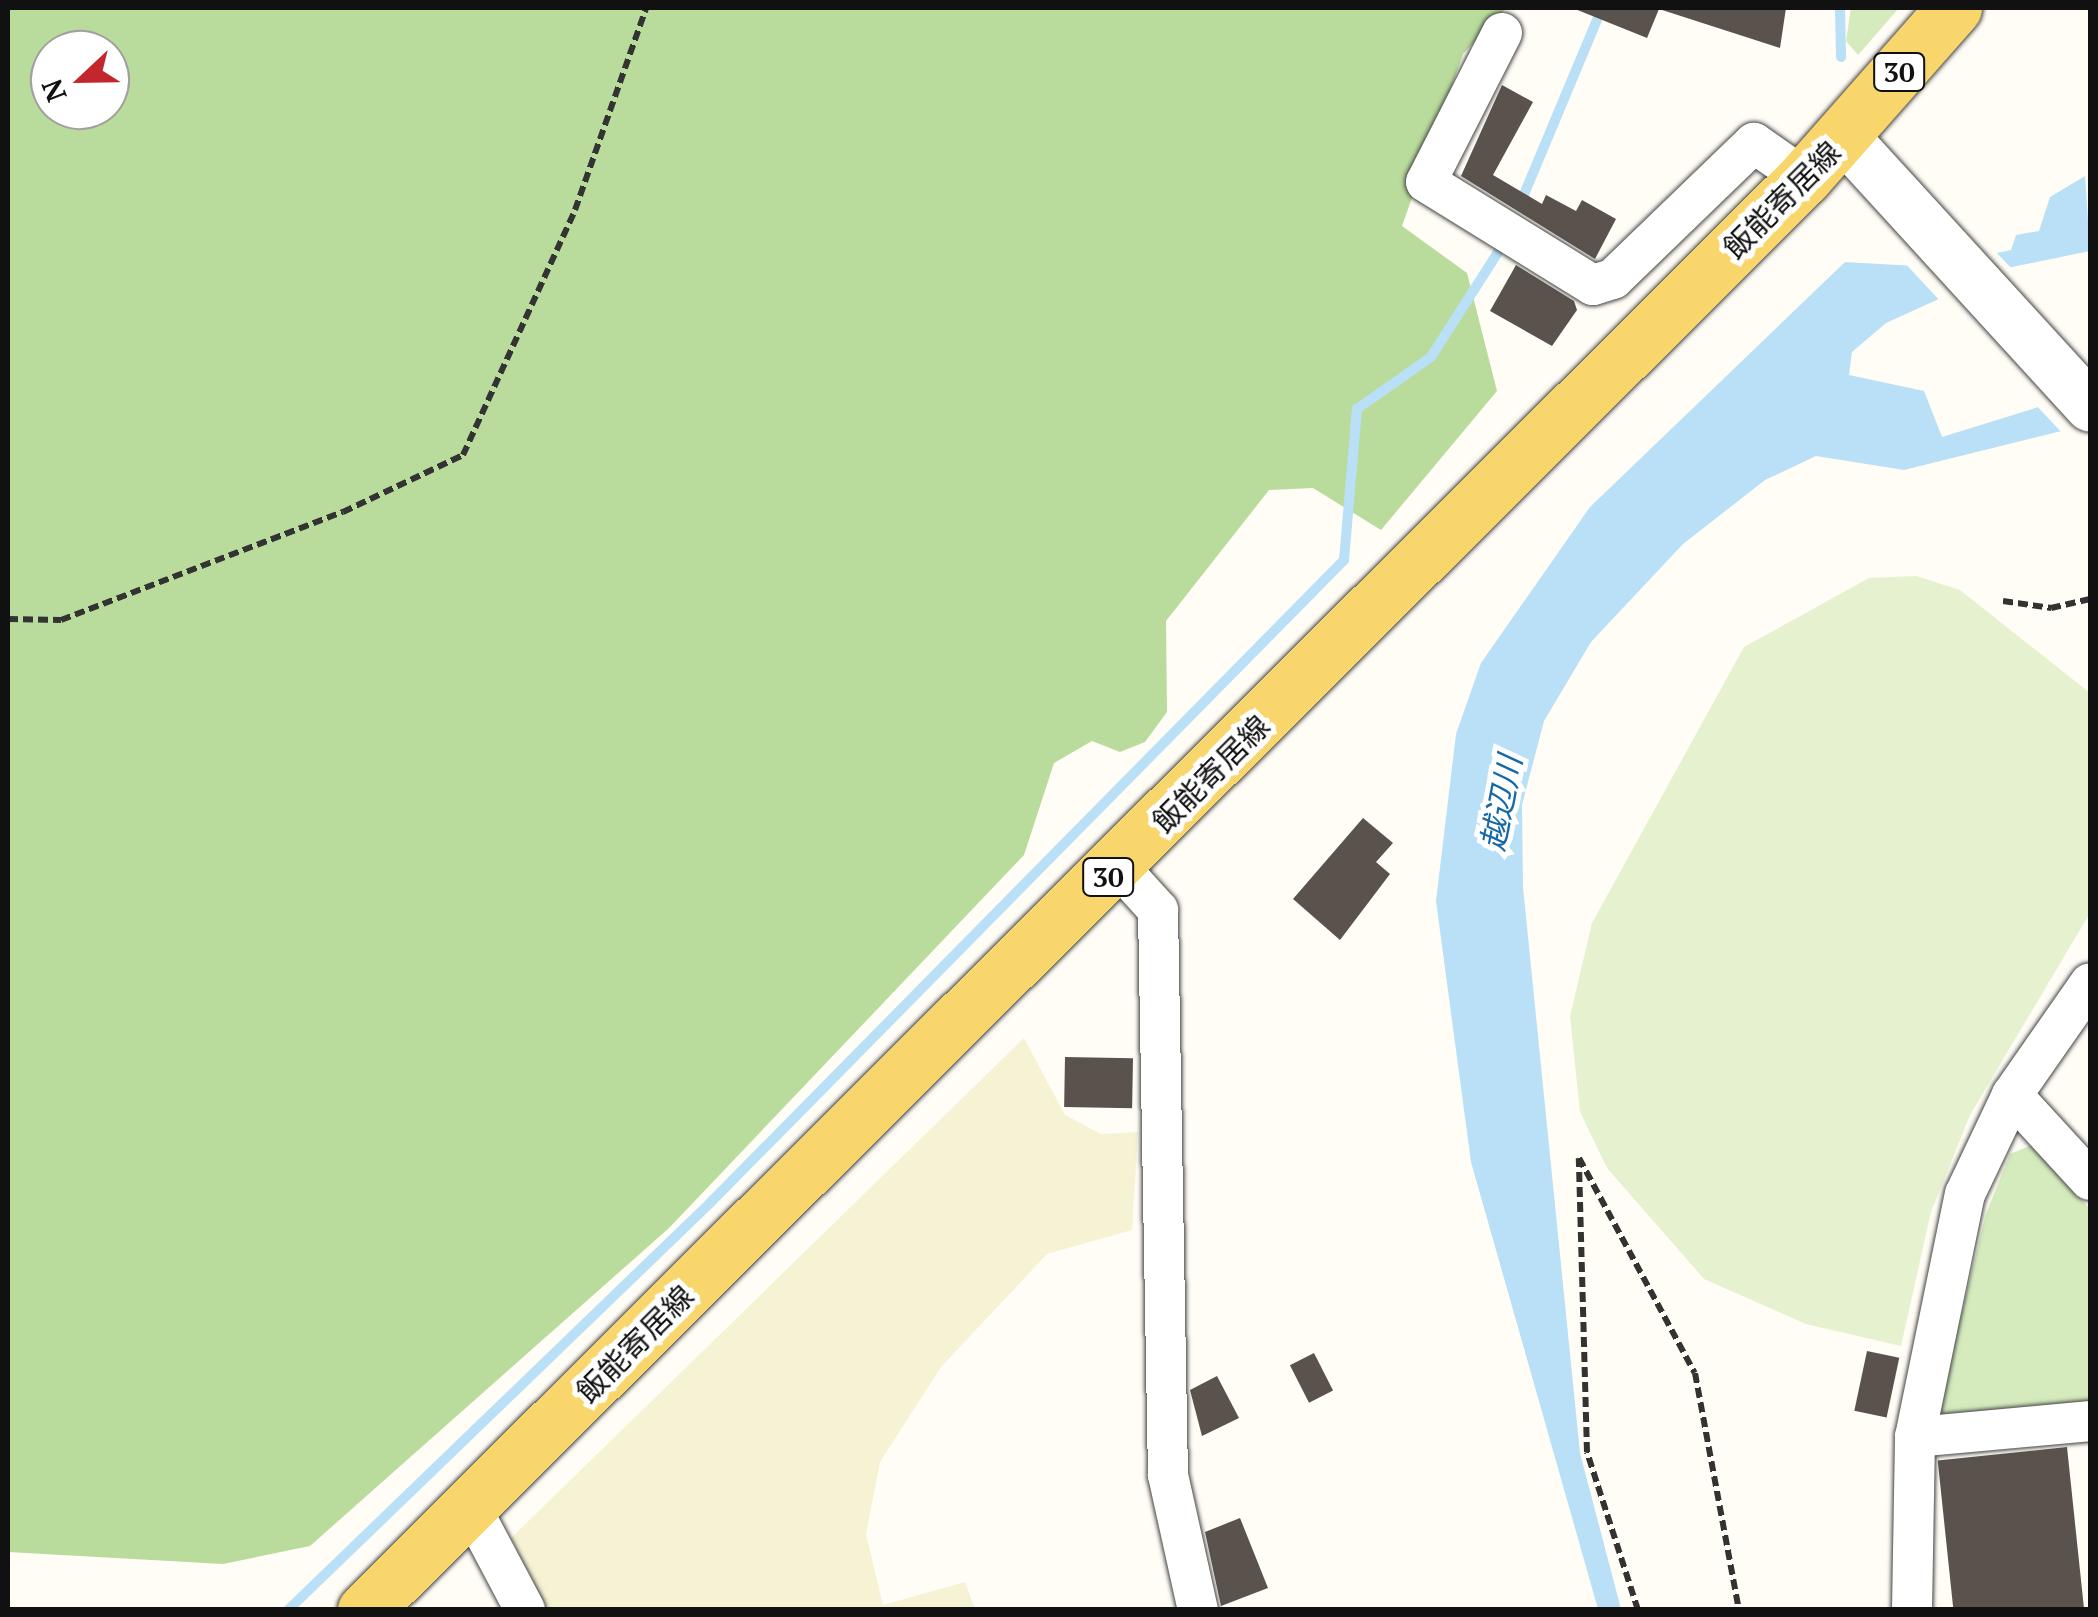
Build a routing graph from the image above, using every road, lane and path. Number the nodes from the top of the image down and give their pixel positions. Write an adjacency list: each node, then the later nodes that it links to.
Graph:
1 (646, 8): 9 (path)
2 (1954, 8): 4 (main road, 飯能寄居線 / 30)
3 (1502, 34): 5 (street)
4 (1844, 137): 5 (main road, 飯能寄居線 / 30); 6 (street)
5 (1804, 178): 10 (main road, 飯能寄居線 / 30)
6 (2090, 406)
7 (2090, 599): 8 (path)
8 (2004, 600)
9 (8, 619)
10 (1119, 867): 16 (main road, 飯能寄居線 / 30); 19 (street)
11 (2090, 984): 12 (street)
12 (2012, 1096): 13 (street); 15 (street)
13 (2090, 1180)
14 (2090, 1422): 15 (street)
15 (1915, 1437): 22 (street)
16 (470, 1506): 17 (main road, 飯能寄居線 / 30); 18 (street)
17 (365, 1610)
18 (525, 1610)
19 (1198, 1610)
20 (1638, 1610): 21 (path)
21 (1739, 1610)
22 (1912, 1610)

